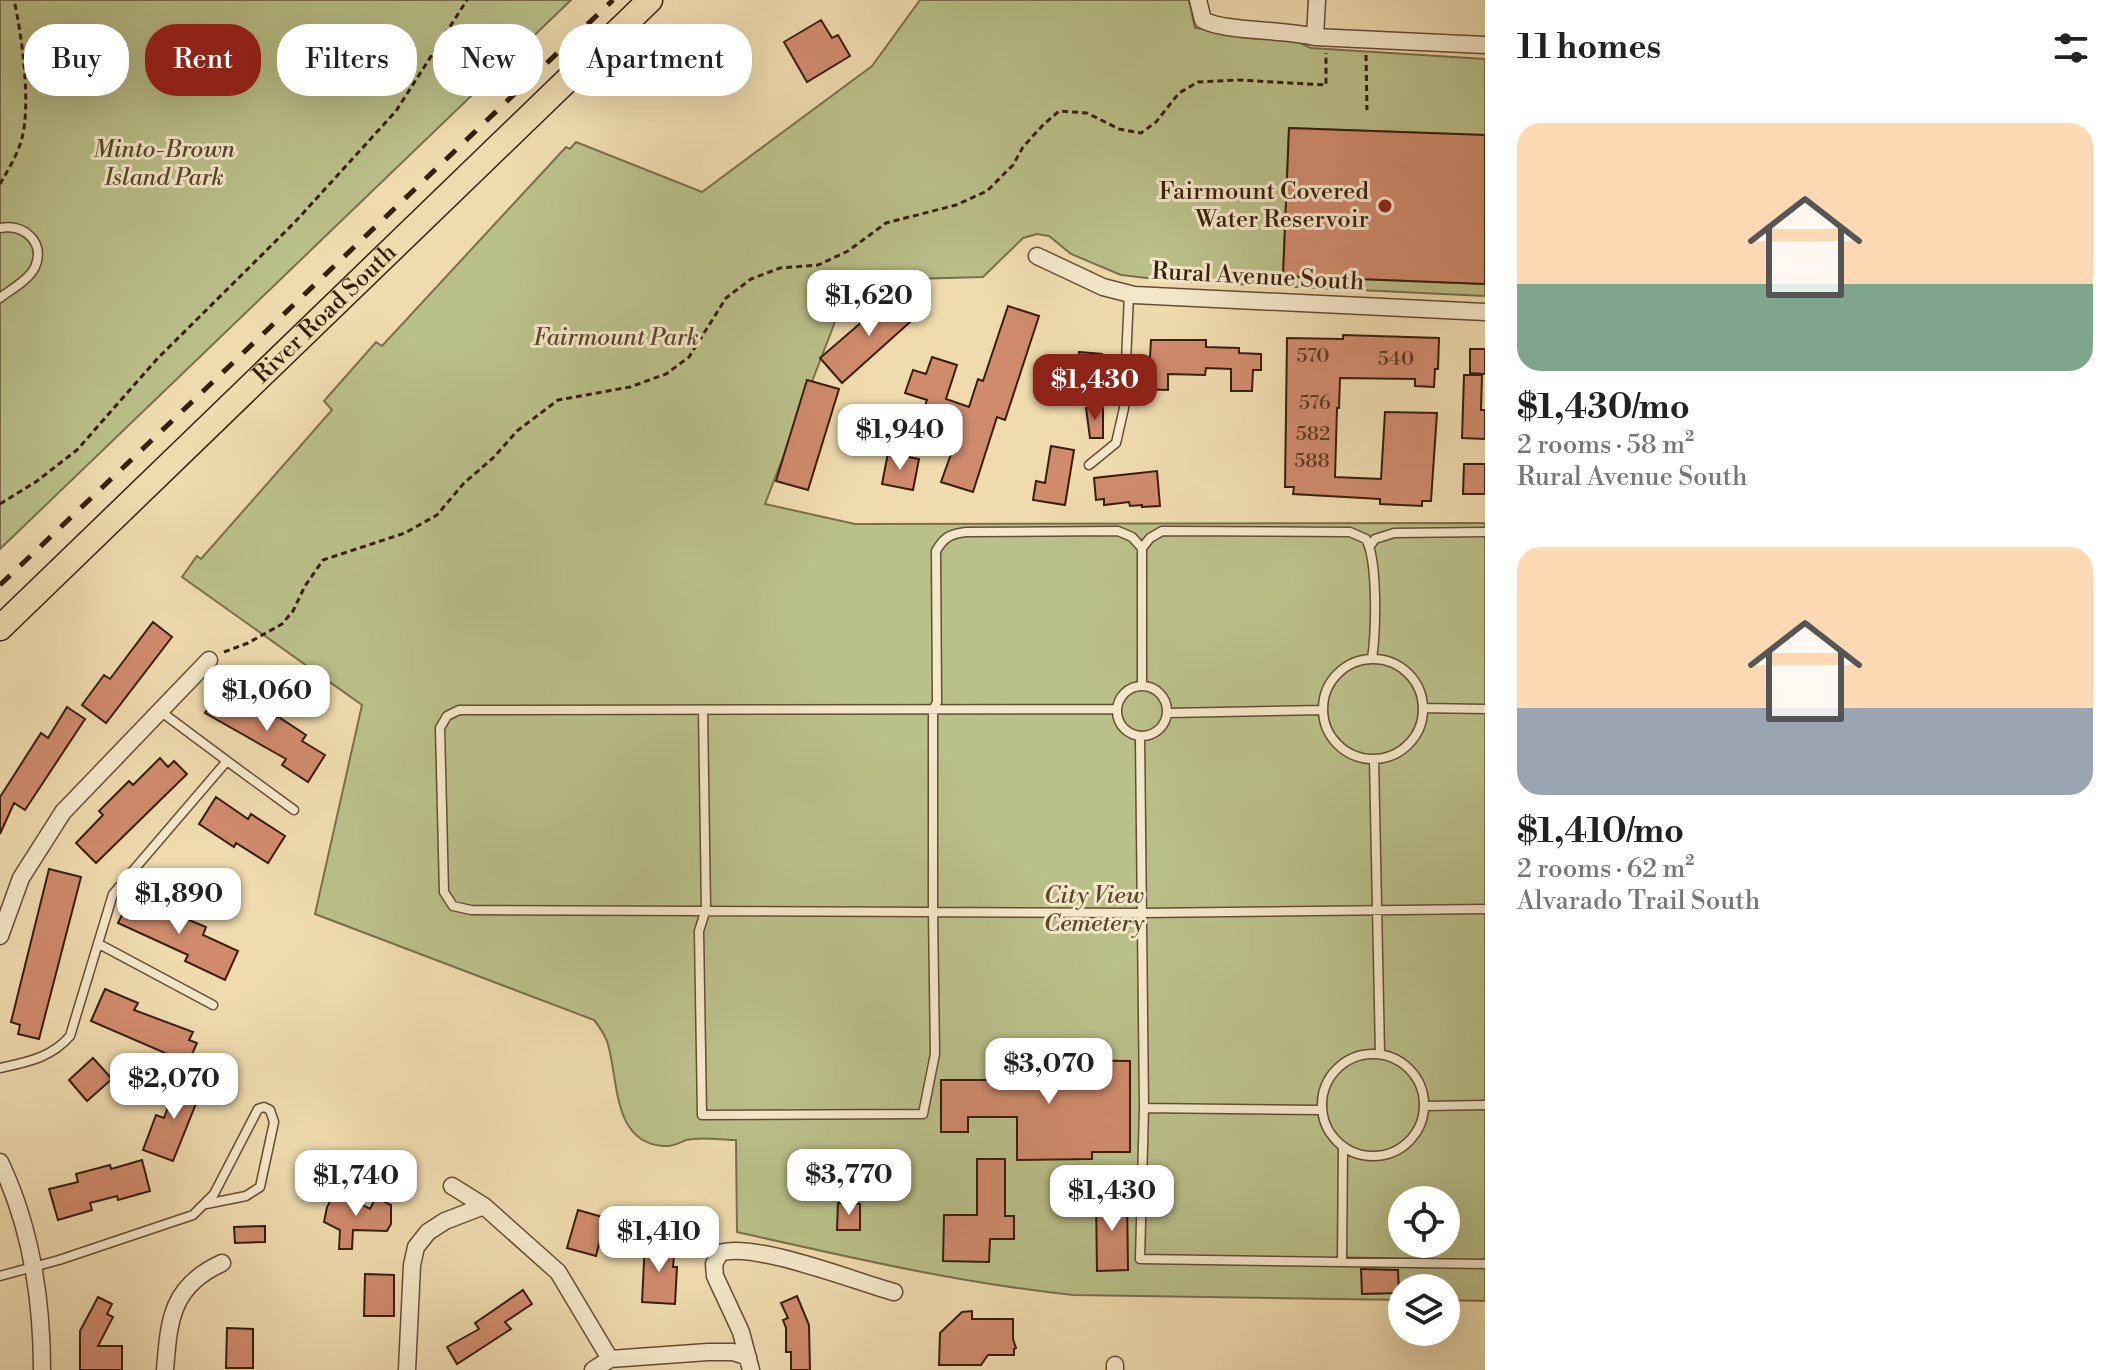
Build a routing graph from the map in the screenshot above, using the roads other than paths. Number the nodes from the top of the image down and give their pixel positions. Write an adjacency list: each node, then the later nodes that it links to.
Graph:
1 (650, 0): 15 (main road, River Road South)
2 (1198, 0): 4 (street)
3 (1317, 0): 4 (street)
4 (1322, 37): 5 (street)
5 (1485, 45)
6 (0, 228): 9 (lane)
7 (1037, 256): 8 (street, Rural Avenue South)
8 (1129, 294): 10 (street, Rural Avenue South); 11 (lane)
9 (0, 298)
10 (1485, 312)
11 (1089, 465)
12 (1485, 532): 13 (lane)
13 (1370, 546): 14 (lane); 16 (lane)
14 (1142, 548): 18 (lane); 23 (lane)
15 (0, 628)
16 (1372, 659): 19 (lane); 24 (lane)
17 (209, 660): 22 (street)
18 (1142, 686): 20 (lane); 26 (lane)
19 (1423, 708): 21 (lane); 28 (lane)
20 (1117, 709): 23 (lane); 27 (lane)
21 (1485, 709)
22 (160, 710): 29 (lane); 36 (street)
23 (933, 710): 25 (lane); 34 (lane)
24 (1323, 710): 26 (lane); 28 (lane)
25 (703, 711): 31 (lane); 31 (lane)
26 (1168, 713): 27 (lane)
27 (1140, 737): 35 (lane)
28 (1374, 759): 33 (lane)
29 (227, 761): 30 (lane); 37 (lane)
30 (294, 810)
31 (706, 909): 34 (lane); 34 (lane)
32 (1485, 909): 33 (lane)
33 (1376, 910): 35 (lane); 39 (lane)
34 (933, 912): 35 (lane)
35 (1142, 913): 43 (lane)
36 (0, 936)
37 (99, 944): 38 (lane); 40 (lane)
38 (213, 1005)
39 (1380, 1054): 42 (lane); 44 (lane)
40 (0, 1068)
41 (1485, 1105): 42 (lane)
42 (1425, 1106): 45 (lane)
43 (1144, 1108): 44 (lane); 50 (lane)
44 (1322, 1110): 45 (lane)
45 (1343, 1147): 50 (lane)
46 (0, 1162): 53 (street)
47 (452, 1186): 49 (street)
48 (206, 1204): 48 (lane); 53 (lane)
49 (484, 1206): 56 (street); 60 (street)
50 (1342, 1260): 52 (lane)
51 (222, 1263): 59 (street)
52 (1485, 1264)
53 (34, 1268): 54 (lane); 58 (street)
54 (0, 1276)
55 (894, 1292): 57 (street)
56 (610, 1359): 57 (street); 61 (street)
57 (749, 1363)
58 (42, 1370)
59 (165, 1370)
60 (407, 1370)
61 (593, 1370)

